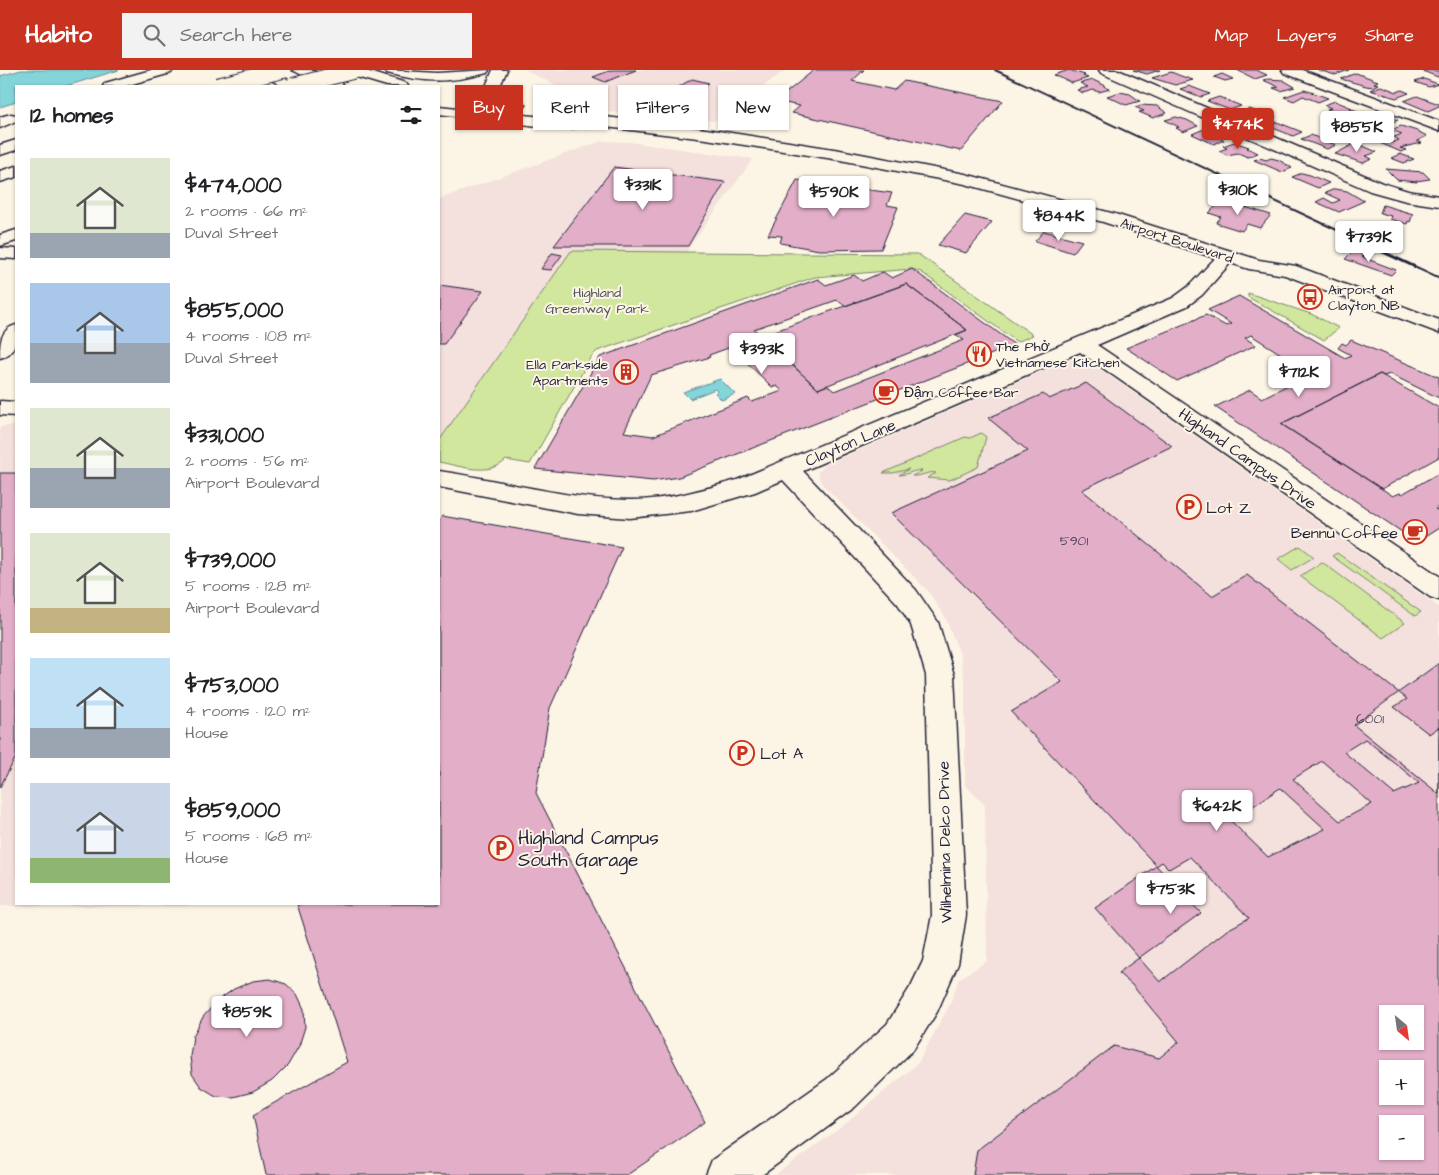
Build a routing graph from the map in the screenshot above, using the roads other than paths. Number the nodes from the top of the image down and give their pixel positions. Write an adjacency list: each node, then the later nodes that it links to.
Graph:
1 (166, 70): 14 (main road)
2 (260, 70): 17 (main road)
3 (283, 70): 15 (main road, bridge)
4 (299, 70): 19 (main road)
5 (330, 70): 16 (main road)
6 (348, 70): 20 (main road)
7 (356, 70): 18 (main road, bridge)
8 (392, 70): 9 (main road)
9 (482, 70)
10 (486, 70): 22 (main road)
11 (500, 70): 21 (main road)
12 (1106, 70): 35 (main road)
13 (1289, 70): 28 (main road)
14 (114, 85)
15 (221, 85)
16 (273, 85)
17 (290, 85)
18 (296, 85)
19 (334, 85)
20 (398, 85)
21 (493, 85)
22 (440, 86)
23 (440, 110): 24 (main road, Airport Boulevard)
24 (455, 112)
25 (455, 115): 26 (main road)
26 (440, 116)
27 (608, 122): 40 (main road, Airport Boulevard)
28 (1439, 126)
29 (15, 145): 30 (main road)
30 (0, 150)
31 (15, 162): 32 (main road)
32 (0, 167)
33 (15, 172): 34 (main road)
34 (0, 177)
35 (1439, 201)
36 (15, 235): 37 (main road)
37 (0, 241)
38 (0, 253): 39 (main road)
39 (15, 254)
40 (1228, 256): 41 (main road, Airport Boulevard); 44 (main road, Clayton Lane)
41 (1256, 265): 42 (main road, Airport Boulevard); 45 (main road, Airport Boulevard)
42 (1439, 327)
43 (15, 332): 46 (main road)
44 (1081, 343): 49 (main road, Clayton Lane); 51 (main road, Highland Campus Drive)
45 (1439, 343)
46 (0, 352)
47 (0, 408): 48 (main road)
48 (15, 408)
49 (787, 469): 50 (main road, Clayton Lane); 52 (main road, Wilhelmina Delco Drive)
50 (440, 479)
51 (1435, 582)
52 (726, 1175)

